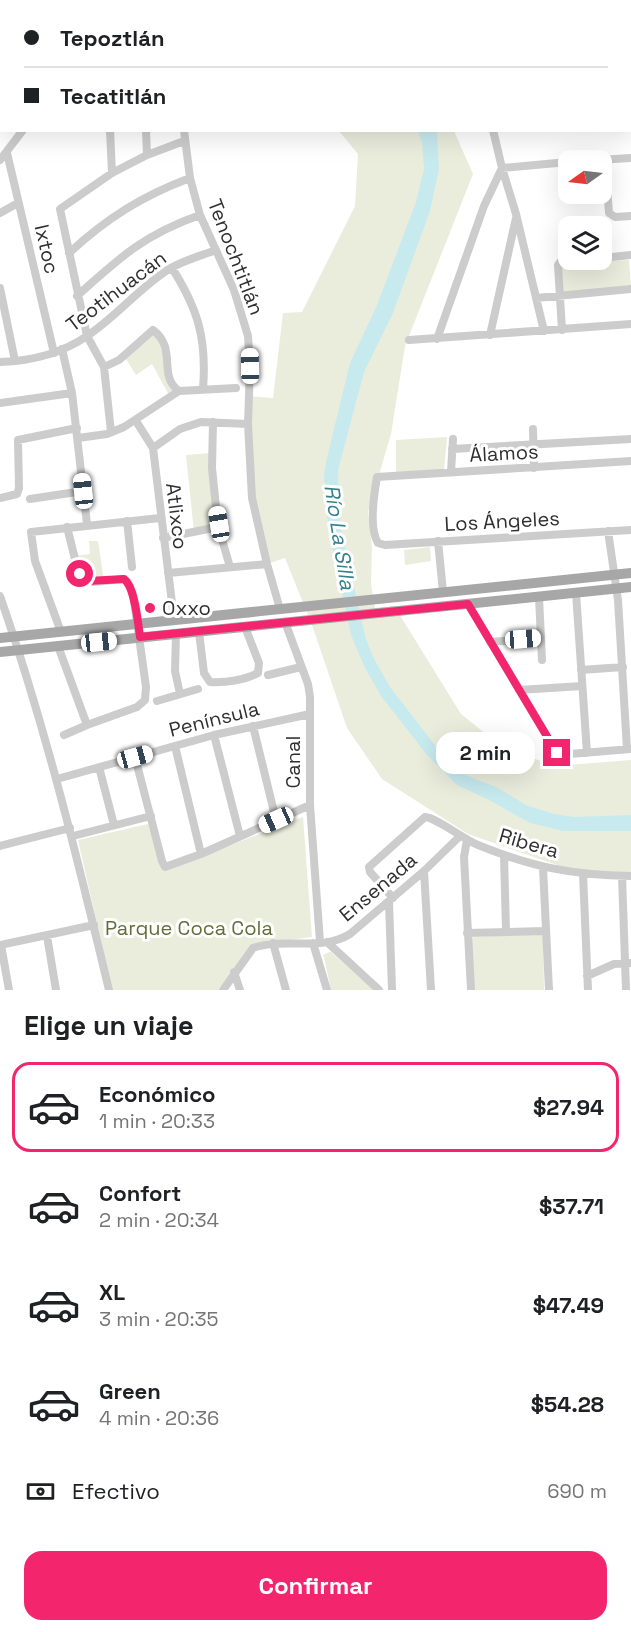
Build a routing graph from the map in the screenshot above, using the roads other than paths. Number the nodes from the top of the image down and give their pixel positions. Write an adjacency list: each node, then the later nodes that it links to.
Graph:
1 (22, 132): 7 (street)
2 (110, 132): 14 (street)
3 (146, 132): 8 (street)
4 (184, 132): 6 (street, Tenochtitlán)
5 (494, 132): 13 (street)
6 (184, 141): 8 (street); 15 (street, Tenochtitlán)
7 (7, 153): 11 (street); 16 (street, Ixtoc)
8 (147, 155): 14 (street)
9 (631, 158): 10 (street)
10 (612, 159)
11 (0, 160)
12 (558, 163): 13 (street)
13 (502, 168): 19 (street); 38 (street)
14 (112, 173): 23 (street)
15 (190, 178): 20 (street, Tenochtitlán); 23 (street)
16 (18, 203): 18 (street); 40 (street, Ixtoc)
17 (608, 204): 21 (street)
18 (0, 213)
19 (516, 214): 32 (street); 36 (street)
20 (200, 215): 22 (street, Tenochtitlán); 30 (street)
21 (631, 216)
22 (216, 250): 26 (street, Teotihuacán); 51 (street, Tenochtitlán)
23 (69, 253): 30 (street)
24 (631, 255): 25 (street)
25 (612, 257)
26 (172, 268): 37 (street, Teotihuacán); 45 (street)
27 (559, 270): 31 (street)
28 (0, 288): 41 (street)
29 (631, 289): 31 (street)
30 (77, 296): 37 (street)
31 (560, 296): 32 (street); 34 (street)
32 (536, 298): 35 (street)
33 (631, 324): 34 (street)
34 (562, 330): 35 (street)
35 (544, 331): 36 (street)
36 (490, 335): 38 (street)
37 (87, 336): 40 (street, Teotihuacán); 43 (street)
38 (437, 339): 39 (street)
39 (409, 340)
40 (58, 351): 41 (street, Teotihuacán); 47 (street, Ixtoc)
41 (15, 361): 42 (street, Teotihuacán)
42 (0, 362)
43 (104, 367): 46 (street); 54 (street)
44 (236, 388): 45 (street)
45 (203, 389): 46 (street)
46 (179, 391): 49 (street)
47 (72, 393): 48 (street); 52 (street, Ixtoc)
48 (0, 403)
49 (136, 421): 54 (street); 59 (street, Atlixco)
50 (213, 422): 51 (street); 59 (street); 72 (street)
51 (248, 424): 77 (street, Tenochtitlán)
52 (77, 428): 55 (street, Ixtoc); 65 (street)
53 (533, 429): 58 (street)
54 (111, 432): 55 (street)
55 (78, 438): 64 (street, Ixtoc)
56 (453, 439): 60 (street)
57 (631, 439): 58 (street)
58 (533, 445): 60 (street); 62 (street)
59 (153, 448): 67 (street, Atlixco)
60 (452, 449): 63 (street)
61 (631, 461): 62 (street, Álamos)
62 (534, 468): 63 (street, Álamos)
63 (451, 472): 75 (street, Álamos)
64 (83, 491): 66 (street); 69 (street, Ixtoc)
65 (0, 498)
66 (30, 499)
67 (160, 518): 68 (street); 74 (street, Atlixco)
68 (127, 521): 69 (street); 78 (street)
69 (87, 524): 70 (street)
70 (67, 527): 93 (street); 95 (street)
71 (631, 530): 73 (street, Los Ángeles)
72 (219, 531): 74 (street); 79 (street)
73 (608, 531): 76 (street, Los Ángeles); 82 (street)
74 (163, 538): 80 (street, Atlixco)
75 (376, 541): 76 (street, Los Ángeles)
76 (438, 541): 85 (street)
77 (267, 564): 79 (street); 90 (street, Tenochtitlán)
78 (132, 567)
79 (230, 567): 80 (street)
80 (168, 573): 91 (street, Atlixco)
81 (631, 573): 82 (main road)
82 (613, 574): 84 (street); 85 (main road)
83 (631, 587): 84 (main road)
84 (616, 588): 86 (main road); 108 (street)
85 (443, 592): 90 (main road)
86 (576, 593): 88 (main road); 109 (street)
87 (0, 596): 98 (street)
88 (538, 597): 89 (main road); 101 (street)
89 (468, 604): 92 (main road); 102 (street)
90 (280, 609): 91 (main road)
91 (174, 619): 93 (main road)
92 (289, 622): 94 (main road); 107 (street, Canal)
93 (138, 623): 95 (main road); 99 (street)
94 (245, 627): 96 (main road); 96 (street)
95 (61, 632): 98 (main road)
96 (199, 632): 97 (main road)
97 (176, 634): 99 (main road); 114 (street)
98 (14, 637): 100 (main road); 104 (street)
99 (140, 637): 103 (main road); 117 (street)
100 (0, 638)
101 (540, 638): 102 (street); 106 (street)
102 (490, 642): 113 (street)
103 (58, 646): 104 (main road); 117 (street)
104 (18, 650): 105 (main road); 126 (street)
105 (0, 652)
106 (542, 660)
107 (301, 667): 110 (street); 116 (street, Canal)
108 (623, 667): 109 (street); 122 (street)
109 (581, 670): 111 (street)
110 (268, 675)
111 (582, 686): 113 (street); 123 (street)
112 (198, 689): 114 (street)
113 (519, 690): 123 (street)
114 (180, 694): 115 (street)
115 (157, 701)
116 (310, 714): 118 (street, Península); 127 (street, Canal)
117 (87, 725): 119 (street)
118 (253, 726): 120 (street, Península); 129 (street)
119 (64, 735)
120 (214, 735): 121 (street, Península); 132 (street)
121 (175, 746): 124 (street, Península); 135 (street)
122 (629, 749): 123 (street)
123 (587, 753)
124 (135, 757): 125 (street, Península); 128 (street)
125 (99, 767): 126 (street, Península); 130 (street)
126 (57, 779): 131 (street)
127 (310, 805): 129 (street); 147 (street, Canal)
128 (151, 816): 130 (street); 135 (street)
129 (276, 820): 132 (street)
130 (114, 825): 131 (street)
131 (72, 832): 134 (street); 142 (street)
132 (240, 836): 135 (street)
133 (463, 838): 136 (street, Ribera); 138 (street, Ensenada); 141 (street, Ribera); 145 (street)
134 (0, 846)
135 (201, 854)
136 (504, 855): 137 (street, Ribera); 143 (street)
137 (543, 868): 139 (street, Ribera); 144 (street)
138 (424, 871): 141 (street, Ensenada); 162 (street)
139 (583, 874): 140 (street, Ribera); 152 (street)
140 (626, 876): 150 (street)
141 (391, 900): 147 (street, Ensenada); 161 (street)
142 (94, 925): 146 (street); 155 (street)
143 (506, 931): 144 (street); 145 (street)
144 (545, 931): 164 (street)
145 (467, 933): 163 (street)
146 (47, 936): 149 (street); 154 (street)
147 (320, 942): 148 (street, Ensenada); 159 (street, Canal); 160 (street)
148 (273, 943): 151 (street, Ensenada); 158 (street)
149 (0, 945): 153 (street)
150 (628, 963): 152 (street); 166 (street)
151 (234, 972): 156 (street, Ensenada); 157 (street)
152 (587, 976): 165 (street)
153 (9, 990)
154 (57, 990)
155 (109, 990)
156 (223, 990)
157 (240, 990)
158 (286, 990)
159 (327, 990)
160 (379, 990)
161 (392, 990)
162 (431, 990)
163 (471, 990)
164 (549, 990)
165 (588, 990)
166 (626, 990)

